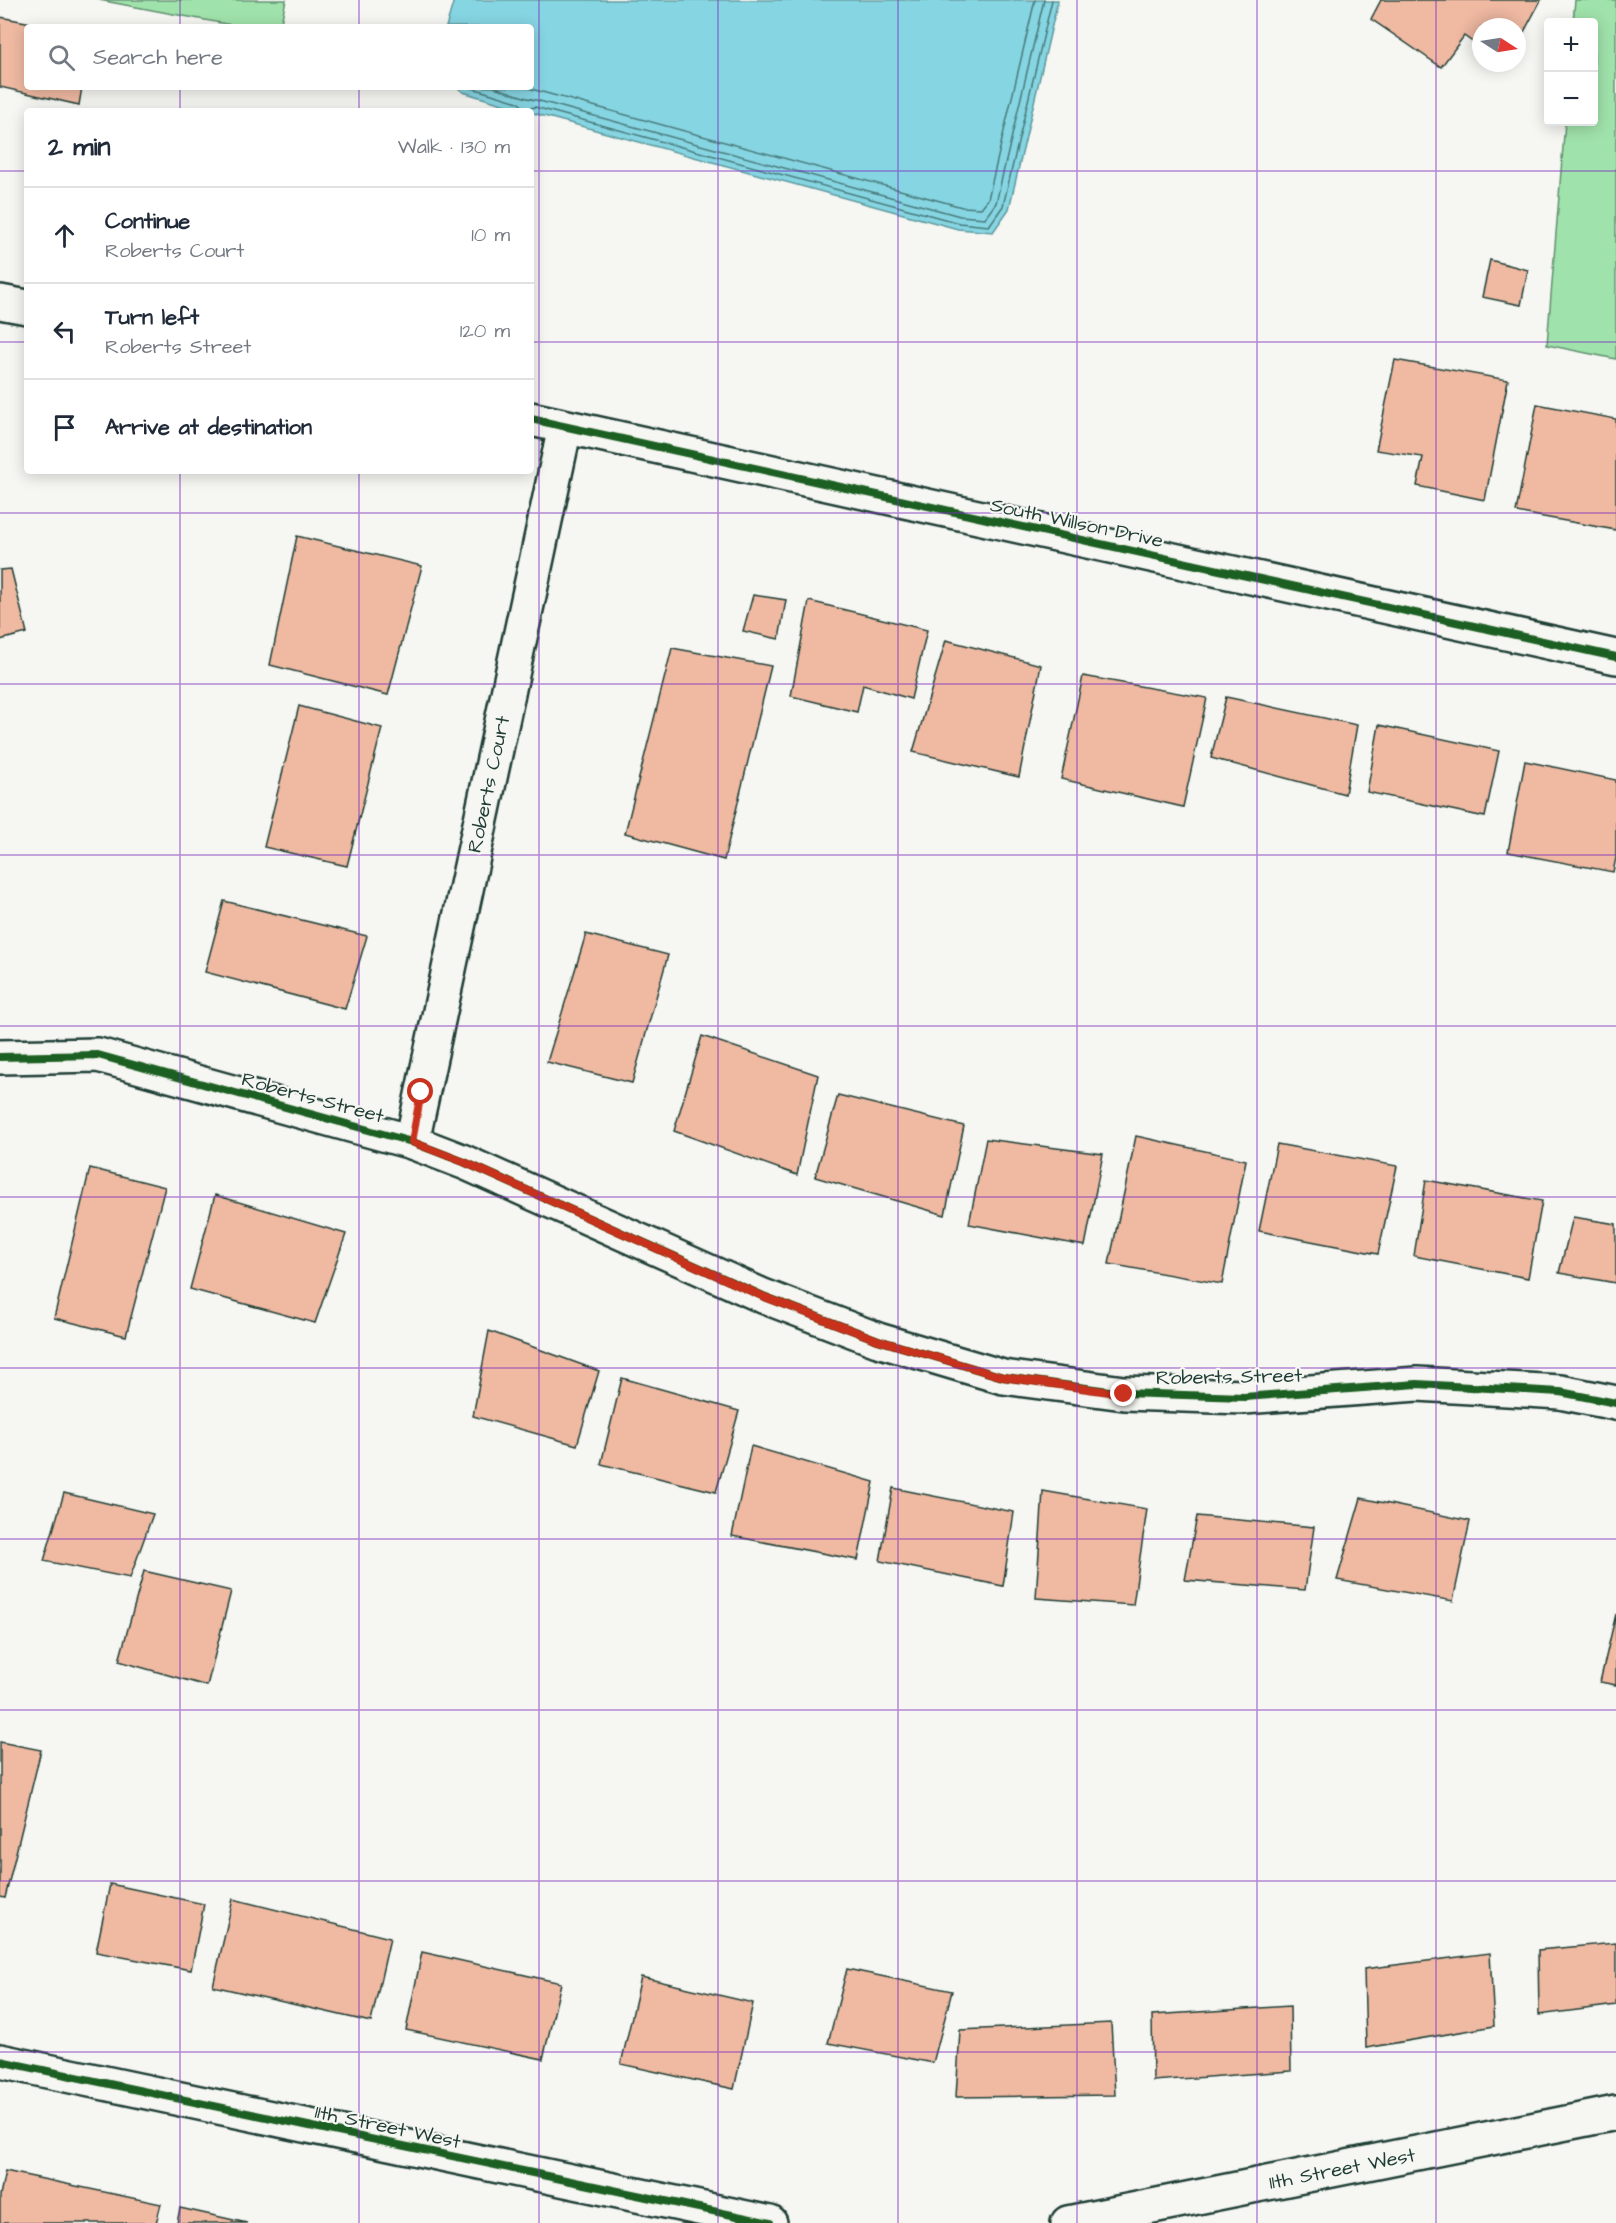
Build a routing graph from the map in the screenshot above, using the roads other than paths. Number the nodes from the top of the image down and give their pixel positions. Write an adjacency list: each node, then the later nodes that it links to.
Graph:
1 (0, 302): 2 (street)
2 (24, 306)
3 (534, 420): 4 (street, South Willson Drive)
4 (565, 427): 5 (street, South Willson Drive); 7 (street, Roberts Court)
5 (1616, 657)
6 (0, 1057): 7 (street, Roberts Street)
7 (412, 1142): 8 (street, Roberts Street)
8 (1616, 1403)
9 (0, 2061): 11 (street, 11th Street West)
10 (1616, 2113): 12 (street, 11th Street West)
11 (770, 2223)
12 (1068, 2223)

